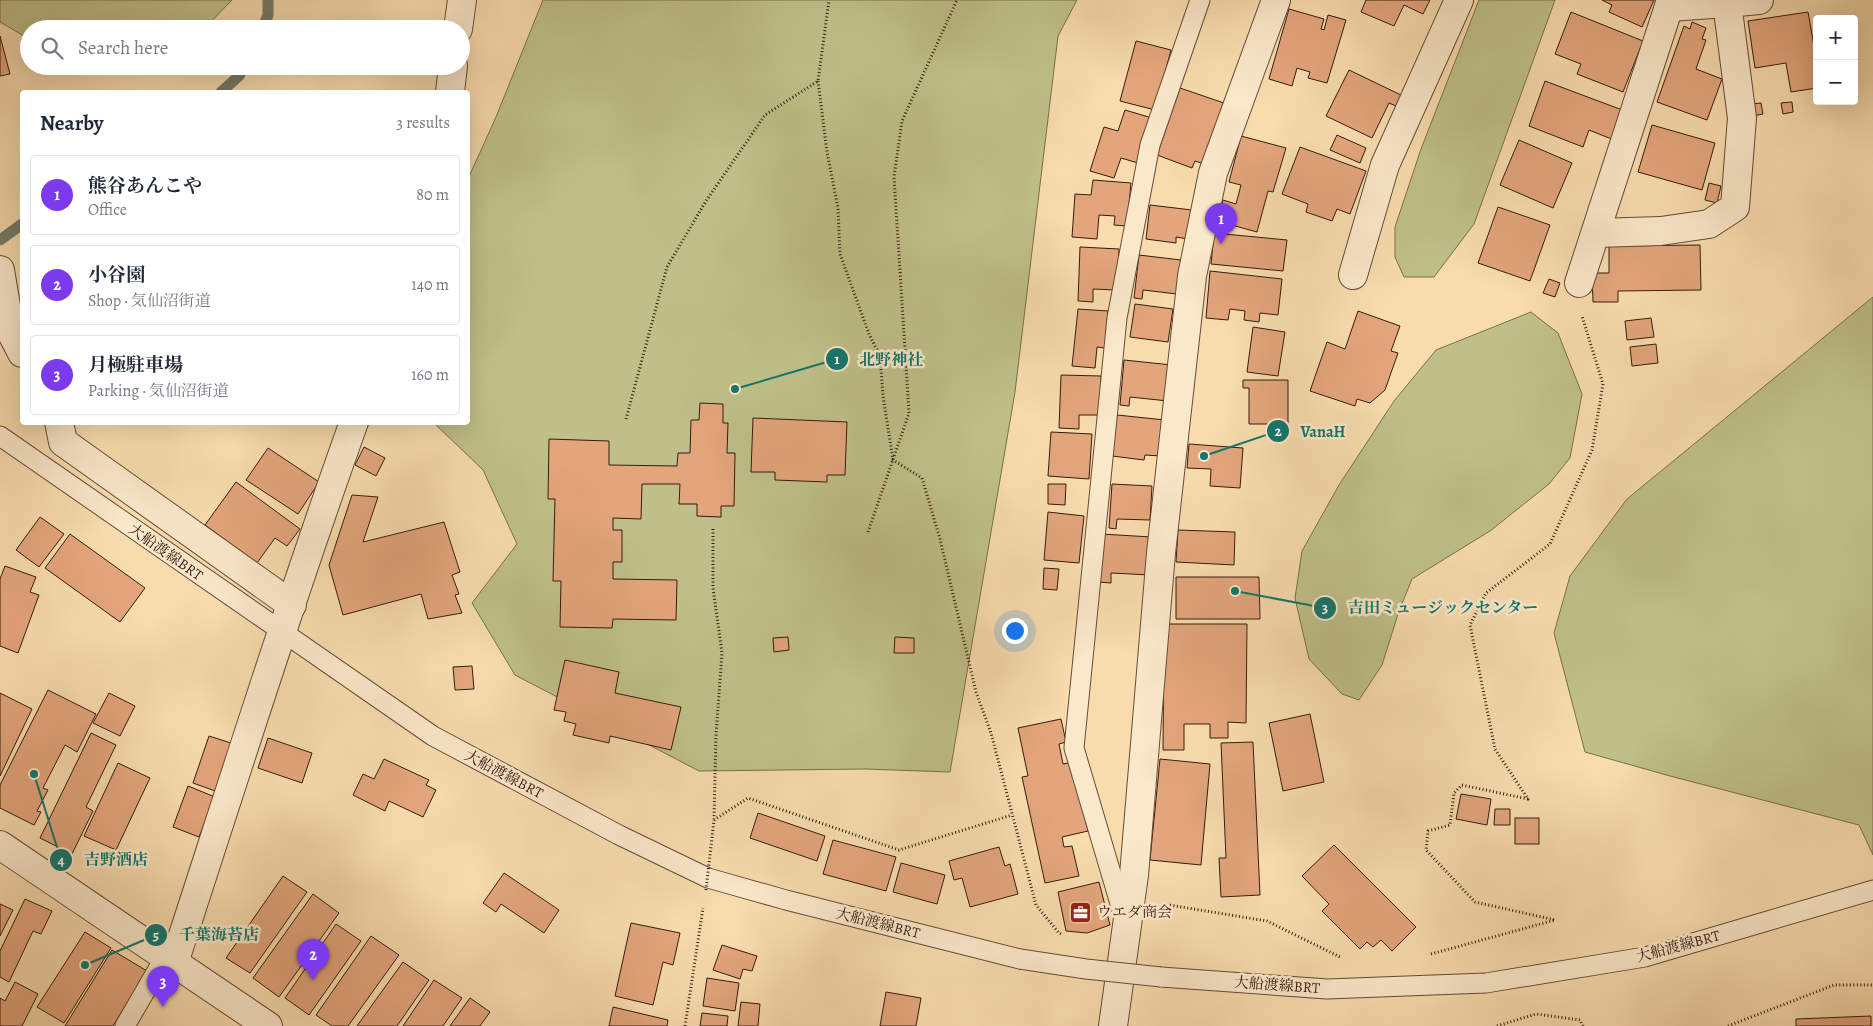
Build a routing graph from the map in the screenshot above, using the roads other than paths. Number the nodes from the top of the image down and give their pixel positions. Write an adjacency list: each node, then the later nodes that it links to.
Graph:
1 (462, 0): 8 (street)
2 (1200, 0): 23 (lane)
3 (1276, 0): 23 (street)
4 (1459, 0): 13 (street)
5 (1759, 0): 7 (street)
6 (1670, 4): 7 (street); 11 (street)
7 (1727, 4): 11 (street)
8 (459, 20)
9 (452, 75): 10 (street)
10 (450, 90)
11 (1596, 233): 14 (street)
12 (0, 270): 15 (street)
13 (1353, 275)
14 (1579, 284)
15 (20, 349)
16 (60, 425): 19 (street)
17 (353, 425): 19 (street)
18 (0, 436): 20 (lane, 大船渡線BRT)
19 (292, 605): 20 (street)
20 (283, 631): 22 (lane, 大船渡線BRT, bridge); 24 (street)
21 (0, 845): 24 (street)
22 (1873, 890)
23 (1127, 925): 27 (street)
24 (170, 960): 25 (lane); 26 (street)
25 (125, 1026)
26 (268, 1026)
27 (1112, 1026)

